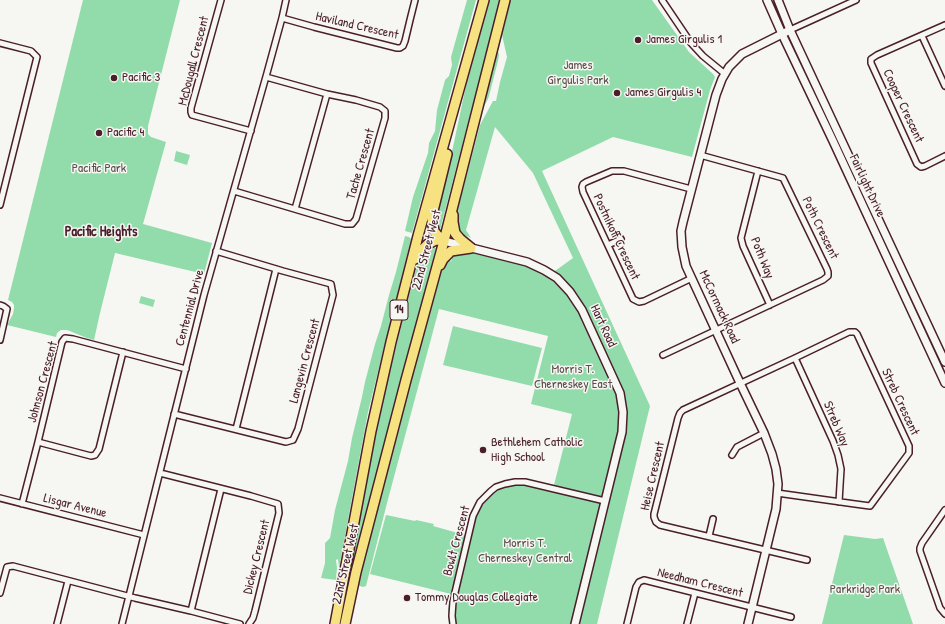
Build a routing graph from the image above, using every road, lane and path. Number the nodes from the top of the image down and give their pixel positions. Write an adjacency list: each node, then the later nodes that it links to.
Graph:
1 (220, 0): 22 (street, McDougall Crescent)
2 (286, 0): 11 (street, Centennial Drive)
3 (415, 0): 11 (street, Haviland Crescent)
4 (484, 0): 20 (highway, 22nd Street West / 14)
5 (505, 0): 29 (highway, 22nd Street West / 14)
6 (662, 0): 17 (street)
7 (767, 0): 14 (street, Fairlight Drive)
8 (778, 0): 13 (street, Fairlight Drive)
9 (856, 0): 10 (street)
10 (844, 2): 13 (street)
11 (282, 18): 18 (street, Centennial Drive)
12 (945, 25): 15 (street, Cooper Crescent)
13 (790, 30): 14 (street, McCormack Road); 47 (street, Fairlight Drive)
14 (782, 34): 17 (street, McCormack Road); 49 (street, Fairlight Drive)
15 (922, 36): 19 (street); 24 (street, Cooper Crescent)
16 (0, 42): 28 (street)
17 (725, 74): 23 (street, McCormack Road)
18 (266, 78): 21 (street, Tache Crescent); 22 (street, Centennial Drive)
19 (945, 86)
20 (459, 91): 32 (highway); 36 (highway, 22nd Street West / 14)
21 (327, 94): 30 (street); 30 (street, Tache Crescent)
22 (251, 131): 27 (street, Centennial Drive)
23 (700, 155): 25 (street, Poth Crescent); 26 (street, McCormack Road)
24 (945, 156)
25 (758, 170): 41 (street, Poth Way); 41 (street, Poth Crescent)
26 (691, 189): 33 (street, Postnikoff Crescent); 39 (street, McCormack Road)
27 (234, 191): 30 (street, Tache Crescent); 35 (street, Centennial Drive)
28 (0, 205)
29 (453, 205): 32 (highway, 22nd Street West / 14); 34 (highway)
30 (295, 209)
31 (621, 239): 33 (street)
32 (444, 241): 34 (street, Hart Road); 36 (highway); 38 (highway, 22nd Street West / 14)
33 (608, 245): 39 (street, Postnikoff Crescent)
34 (471, 248): 38 (highway); 60 (street, Hart Road)
35 (216, 251): 37 (street, Langevin Crescent); 48 (street, Centennial Drive)
36 (411, 266): 81 (highway, 22nd Street West / 14)
37 (276, 269): 52 (street); 52 (street, Langevin Crescent)
38 (435, 271): 82 (highway, 22nd Street West / 14)
39 (692, 278): 42 (street, McCormack Road)
40 (0, 305): 43 (street)
41 (770, 305): 42 (street, Poth Crescent)
42 (716, 330): 45 (street, Poth Crescent); 50 (street, McCormack Road)
43 (0, 340)
44 (124, 352): 48 (street, Johnson Crescent); 54 (street, Johnson Crescent); 54 (street, Johnson Crescent)
45 (664, 355)
46 (795, 358): 50 (street, Streb Crescent); 61 (street, Streb Way); 61 (street, Streb Crescent)
47 (945, 362)
48 (186, 369): 51 (street, Centennial Drive)
49 (945, 382)
50 (740, 383): 53 (street, McCormack Road); 66 (street, Heise Crescent)
51 (174, 414): 52 (street, Langevin Crescent); 56 (street, Centennial Drive)
52 (236, 429)
53 (764, 433): 55 (street); 58 (street, McCormack Road)
54 (38, 442): 62 (street, Johnson Crescent)
55 (732, 455)
56 (160, 473): 57 (street, Dickey Crescent); 65 (street, Centennial Drive)
57 (221, 489): 74 (street); 80 (street, Dickey Crescent)
58 (777, 493): 61 (street, Streb Crescent); 67 (street, McCormack Road)
59 (0, 498): 62 (street, Lisgar Avenue)
60 (605, 501): 83 (street, Bowlt Crescent); 84 (street, Hart Road)
61 (839, 502)
62 (22, 504): 65 (street, Lisgar Avenue)
63 (945, 510): 75 (street)
64 (712, 519): 66 (street)
65 (144, 535): 72 (street, Centennial Drive)
66 (709, 536): 67 (street, Heise Crescent)
67 (766, 550): 68 (street, Heise Crescent); 73 (street, McCormack Road)
68 (807, 560)
69 (68, 581): 70 (street); 72 (street); 77 (street)
70 (0, 593)
71 (695, 593): 73 (street, Needham Crescent); 85 (street, Needham Crescent); 86 (street)
72 (129, 596): 74 (street); 78 (street, Centennial Drive)
73 (752, 607): 76 (street, Needham Crescent); 87 (street, McCormack Road)
74 (191, 611): 79 (street)
75 (945, 614)
76 (791, 617)
77 (57, 624)
78 (122, 624)
79 (240, 624)
80 (249, 624)
81 (335, 624)
82 (346, 624)
83 (453, 624)
84 (575, 624)
85 (627, 624)
86 (687, 624)
87 (748, 624)

